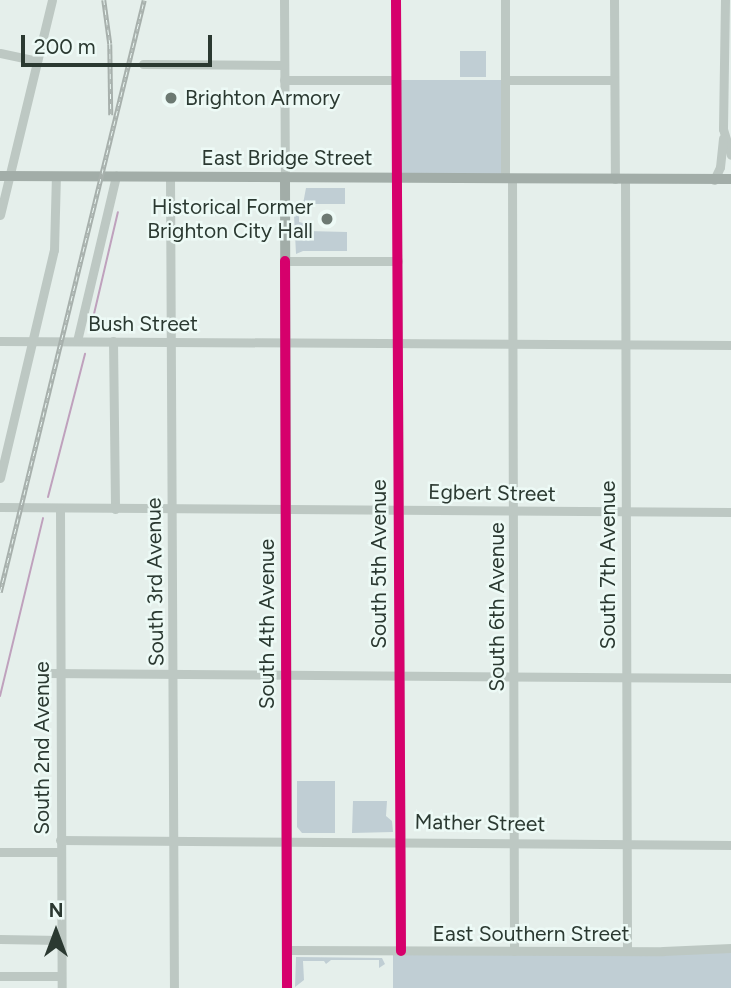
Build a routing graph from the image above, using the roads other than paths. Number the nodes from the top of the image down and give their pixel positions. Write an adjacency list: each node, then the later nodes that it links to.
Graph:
1 (52, 0): 8 (street)
2 (284, 0): 10 (street)
3 (396, 0): 12 (street, South 5th Avenue)
4 (505, 0): 13 (street, South 6th Avenue)
5 (614, 0): 14 (street, South 7th Avenue)
6 (725, 0): 15 (street)
7 (0, 52): 8 (street)
8 (37, 61): 17 (street)
9 (143, 64): 10 (street)
10 (284, 65): 11 (street)
11 (285, 80): 12 (street); 22 (street)
12 (395, 80): 21 (street, South 5th Avenue)
13 (505, 80): 14 (street); 23 (street, South 6th Avenue)
14 (614, 80): 24 (street, South 7th Avenue)
15 (723, 129): 16 (street); 26 (street)
16 (731, 155)
17 (5, 176): 18 (main road, East Bridge Street); 27 (street)
18 (56, 176): 19 (main road, East Bridge Street); 31 (street)
19 (116, 176): 20 (main road, East Bridge Street); 32 (street)
20 (170, 177): 22 (main road, East Bridge Street); 34 (street, South 3rd Avenue)
21 (396, 177): 22 (main road, East Bridge Street); 23 (main road, East Bridge Street); 29 (street, South 5th Avenue)
22 (285, 178): 28 (main road, South 4th Avenue)
23 (509, 178): 24 (main road, East Bridge Street); 37 (street, South 6th Avenue)
24 (620, 179): 26 (main road, East Bridge Street); 38 (street, South 7th Avenue)
25 (731, 179): 26 (main road, East Bridge Street)
26 (713, 180)
27 (0, 215)
28 (285, 261): 29 (street); 35 (main road, South 4th Avenue)
29 (398, 261): 36 (street, South 5th Avenue)
30 (0, 341): 31 (street, Bush Street)
31 (33, 341): 32 (street, Bush Street); 40 (street)
32 (77, 341): 33 (street, Bush Street)
33 (113, 341): 34 (street, Bush Street); 43 (street)
34 (171, 342): 35 (street, Bush Street); 44 (street, South 3rd Avenue)
35 (286, 342): 36 (street, Bush Street); 46 (main road, South 4th Avenue)
36 (399, 343): 37 (street, Bush Street); 45 (street, South 5th Avenue)
37 (512, 344): 38 (street, Bush Street); 47 (street, South 6th Avenue)
38 (625, 345): 39 (street, Bush Street); 48 (street, South 7th Avenue)
39 (731, 345)
40 (0, 478)
41 (0, 507): 42 (street, Egbert Street)
42 (60, 508): 43 (street, Egbert Street); 51 (street, South 2nd Avenue)
43 (115, 509): 44 (street, Egbert Street)
44 (172, 509): 46 (street, Egbert Street); 52 (street, South 3rd Avenue)
45 (399, 509): 46 (street, Egbert Street); 47 (street, Egbert Street); 54 (street, South 5th Avenue)
46 (287, 510): 53 (main road, South 4th Avenue)
47 (514, 511): 48 (street, Egbert Street); 55 (street, South 6th Avenue)
48 (626, 511): 49 (street, Egbert Street); 56 (street, South 7th Avenue)
49 (731, 512)
50 (47, 673): 51 (street)
51 (59, 673): 52 (street); 58 (street, South 2nd Avenue)
52 (174, 675): 53 (street); 59 (street, South 3rd Avenue)
53 (286, 676): 54 (street); 60 (main road, South 4th Avenue)
54 (398, 676): 55 (street); 61 (street, South 5th Avenue)
55 (515, 678): 56 (street); 62 (street, South 6th Avenue)
56 (626, 678): 57 (street); 63 (street, South 7th Avenue)
57 (731, 678)
58 (60, 840): 59 (street, Mather Street); 66 (street, South 2nd Avenue)
59 (173, 841): 60 (street, Mather Street); 77 (street, South 3rd Avenue)
60 (286, 842): 61 (street, Mather Street); 70 (main road, South 4th Avenue)
61 (400, 842): 62 (street, Mather Street); 71 (street, South 5th Avenue)
62 (515, 843): 63 (street, Mather Street); 72 (street, South 6th Avenue)
63 (627, 843): 64 (street, Mather Street); 73 (street, South 7th Avenue)
64 (731, 845)
65 (0, 852): 66 (street)
66 (60, 852): 68 (street, South 2nd Avenue)
67 (0, 939): 68 (street)
68 (60, 940): 75 (street, South 2nd Avenue)
69 (731, 948): 73 (street, East Southern Street)
70 (288, 950): 71 (street, East Southern Street); 78 (main road, South 4th Avenue)
71 (401, 951): 72 (street, East Southern Street)
72 (514, 951): 73 (street, East Southern Street)
73 (627, 951)
74 (0, 976): 75 (street)
75 (61, 976): 76 (street, South 2nd Avenue)
76 (62, 988)
77 (174, 988)
78 (287, 988)

